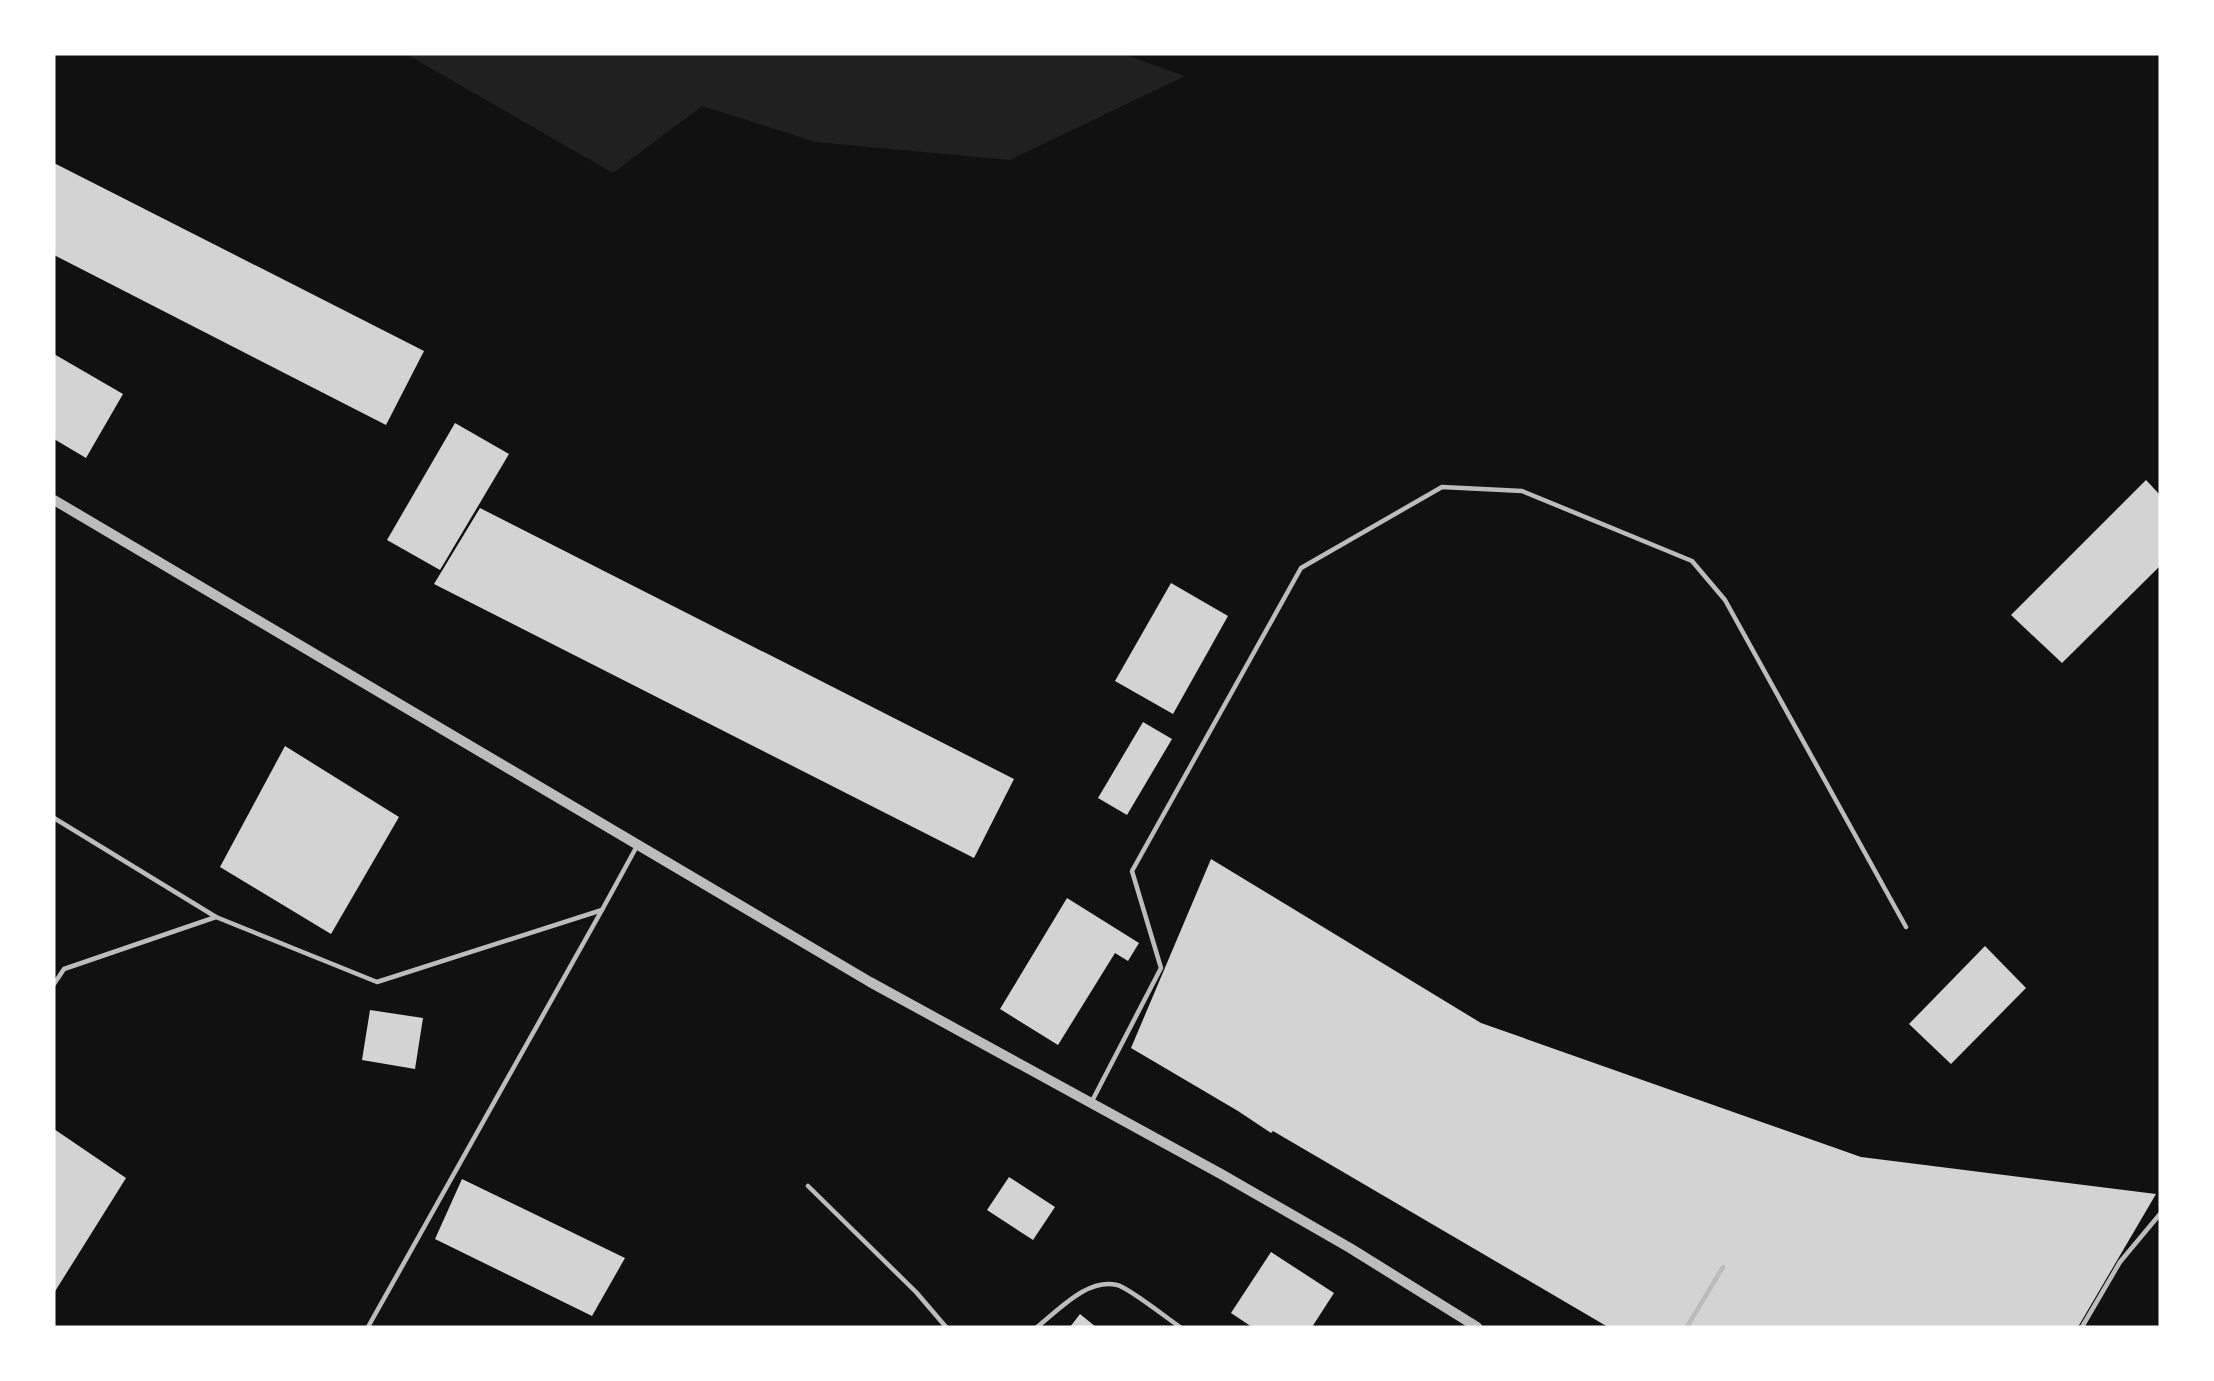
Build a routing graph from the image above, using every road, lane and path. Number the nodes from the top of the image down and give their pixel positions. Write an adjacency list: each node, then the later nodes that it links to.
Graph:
1 (54, 500): 3 (street)
2 (54, 818): 5 (lane)
3 (638, 845): 4 (lane); 8 (street)
4 (602, 910): 5 (lane); 12 (lane)
5 (216, 917): 7 (lane)
6 (1906, 927): 8 (lane)
7 (54, 984)
8 (1091, 1103): 16 (street)
9 (808, 1185): 13 (lane)
10 (2160, 1214): 18 (lane)
11 (1723, 1267): 17 (lane)
12 (368, 1327)
13 (946, 1327)
14 (1037, 1327): 15 (lane)
15 (1180, 1327)
16 (1477, 1327)
17 (1687, 1327)
18 (2082, 1327)

